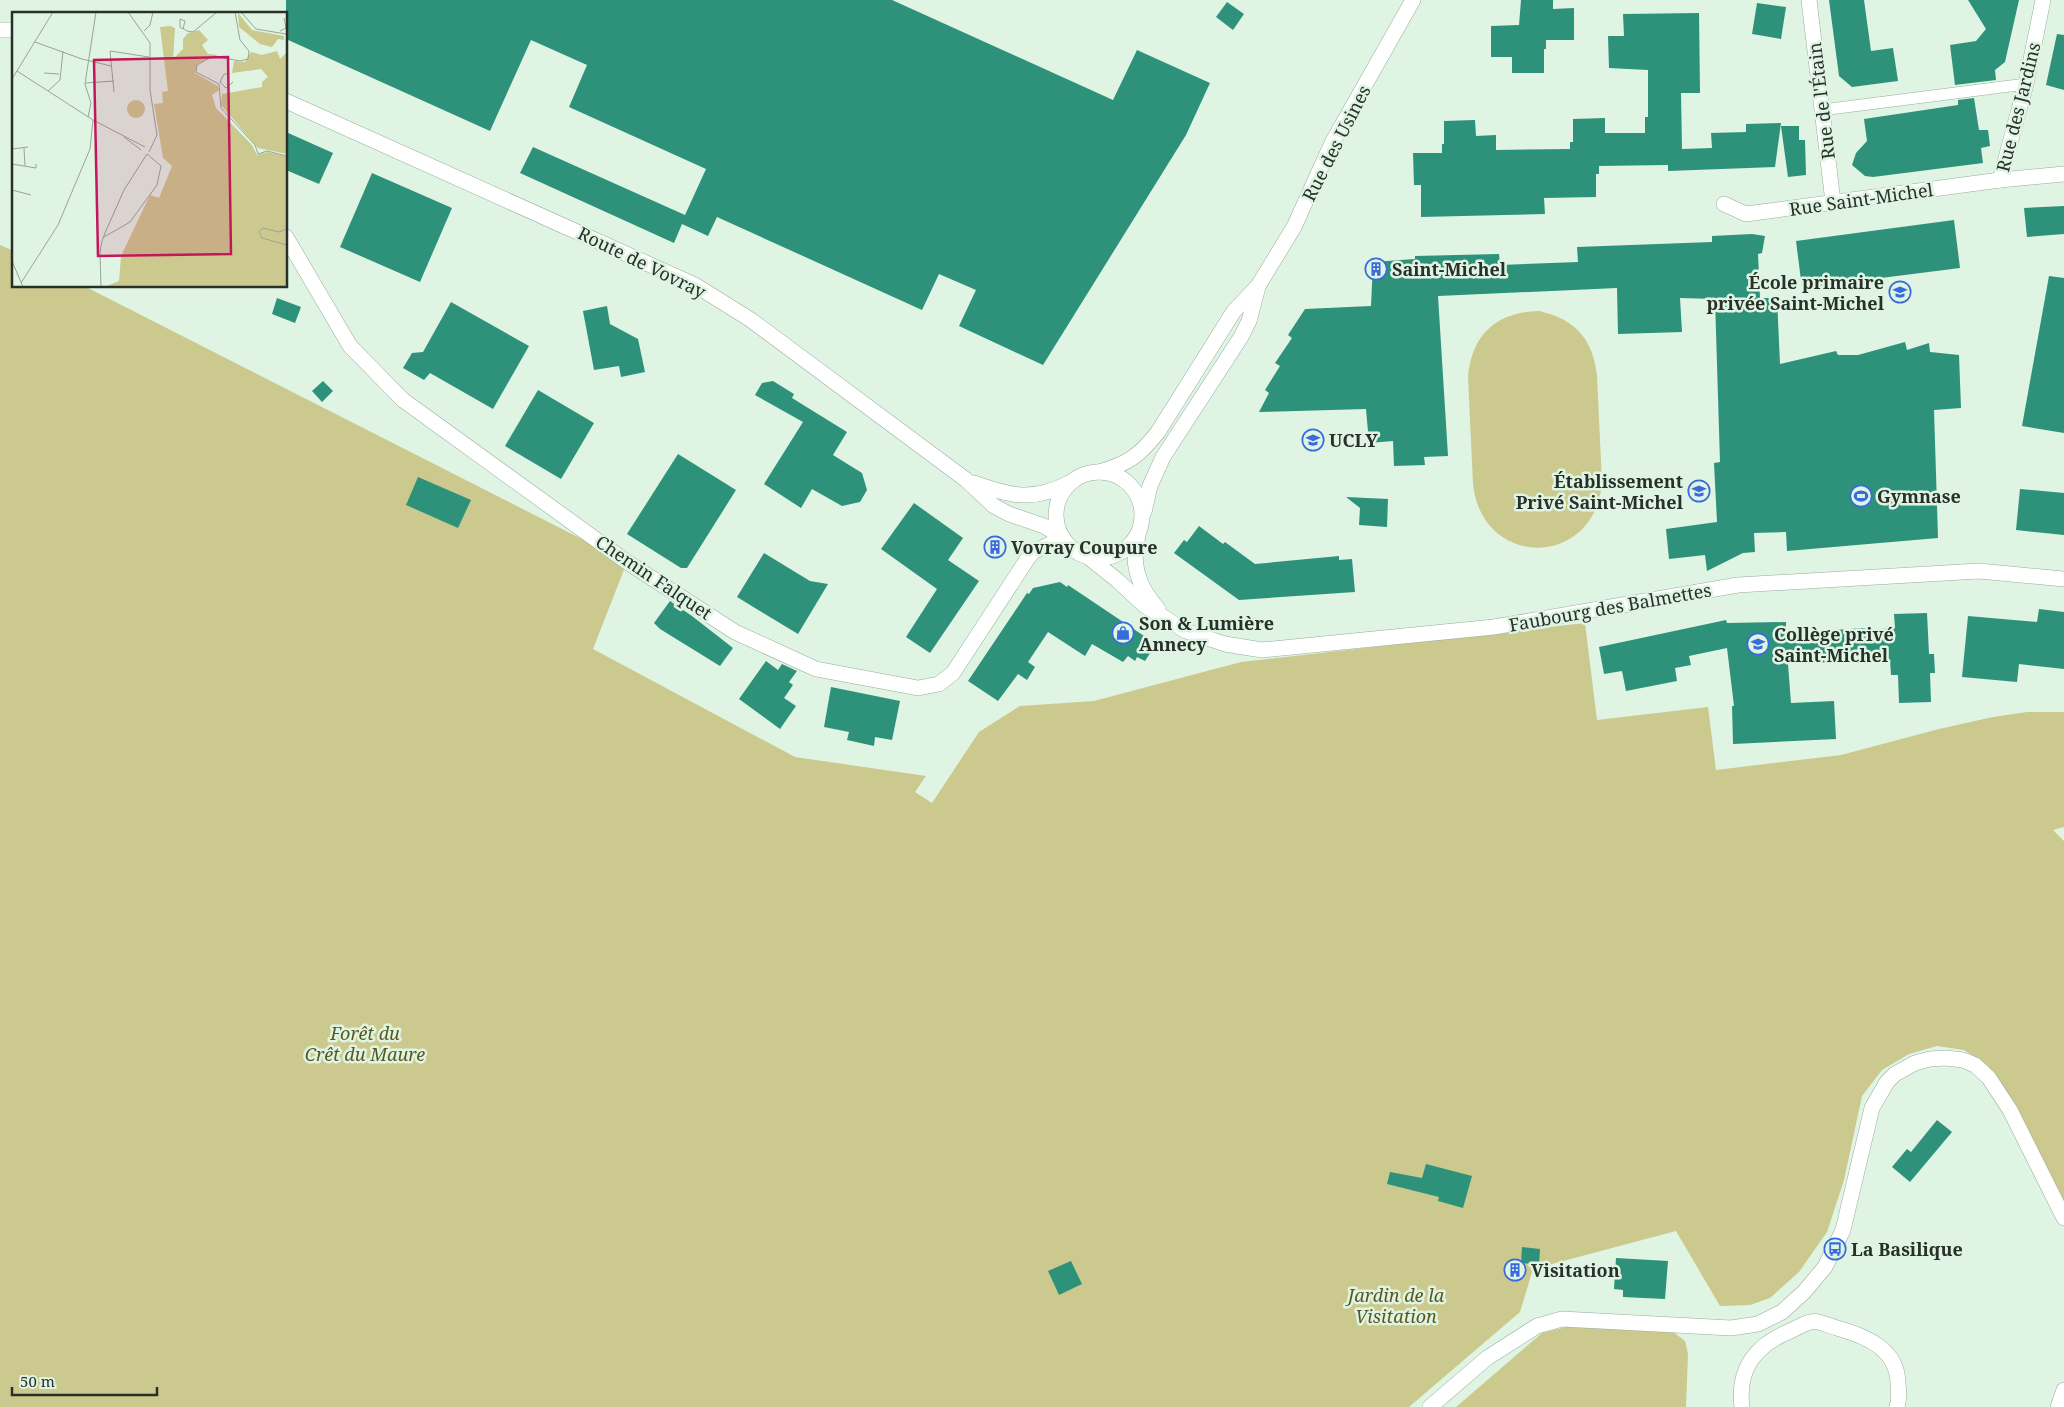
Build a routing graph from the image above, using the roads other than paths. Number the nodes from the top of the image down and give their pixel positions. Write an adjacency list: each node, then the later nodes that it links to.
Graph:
1 (1414, 0): 12 (street, Rue des Usines)
2 (1809, 0): 6 (street, Rue de l'Étain)
3 (2043, 0): 4 (street, Rue des Jardins)
4 (2026, 84): 6 (street); 8 (street, Rue des Jardins)
5 (288, 102): 14 (street, Route de Vovray)
6 (1822, 110): 9 (street, Rue de l'Étain)
7 (2064, 174): 8 (street, Rue des Jardins)
8 (2000, 180): 9 (street, Rue Saint-Michel)
9 (1833, 202): 10 (street, Rue Saint-Michel)
10 (1724, 204)
11 (288, 240): 17 (street, Chemin Falquet)
12 (1258, 286): 13 (street, Rue des Usines); 16 (street, Rue des Usines)
13 (1099, 472): 15 (street); 16 (street)
14 (965, 479): 15 (street, Route de Vovray); 17 (street, Route de Vovray)
15 (1075, 479): 17 (street)
16 (1141, 526): 18 (street); 20 (street, Faubourg des Balmettes)
17 (1063, 538): 18 (street)
18 (1087, 556): 20 (street, Faubourg des Balmettes)
19 (2064, 579): 20 (street, Faubourg des Balmettes)
20 (1164, 616)
21 (2064, 1218): 23 (street)
22 (2064, 1390): 26 (street)
23 (1430, 1407)
24 (1742, 1407): 25 (street)
25 (1897, 1407)
26 (2058, 1407)

